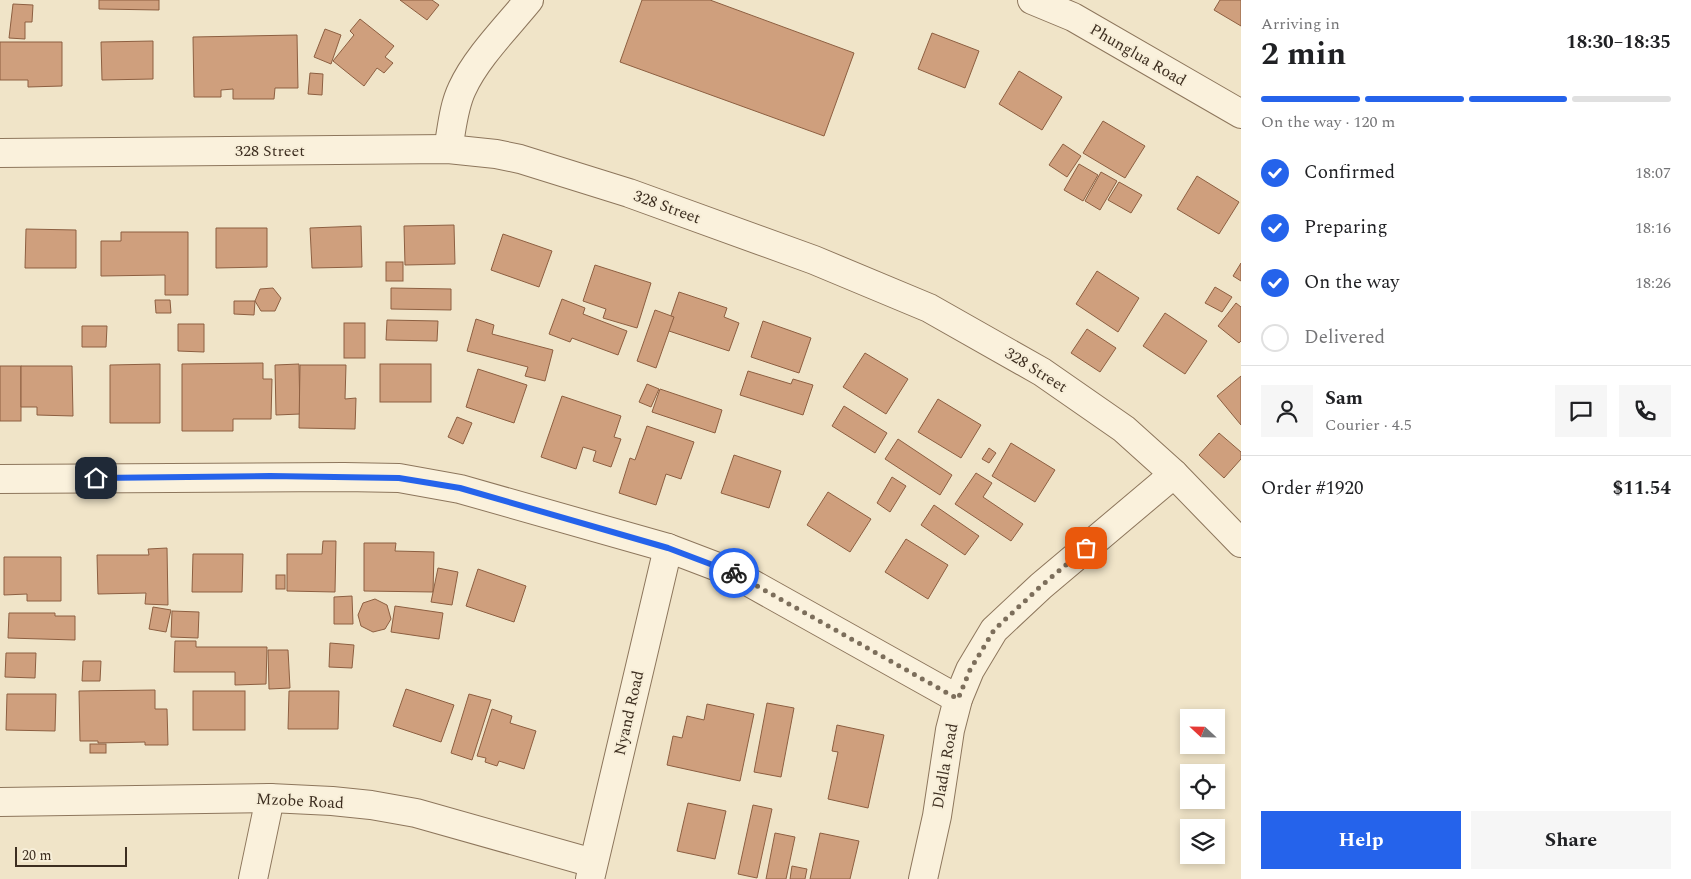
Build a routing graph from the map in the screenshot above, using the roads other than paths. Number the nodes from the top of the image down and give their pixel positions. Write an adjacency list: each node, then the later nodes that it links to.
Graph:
1 (529, 0): 4 (street)
2 (1032, 0): 3 (street, Phunglua Road)
3 (1241, 114)
4 (448, 149): 5 (street, 328 Street); 6 (street, 328 Street)
5 (0, 153)
6 (1174, 474): 8 (street, 328 Street); 10 (street, Dladla Road)
7 (0, 479): 9 (street)
8 (1241, 543)
9 (668, 548): 10 (street); 13 (street, Nyand Road)
10 (958, 699): 15 (street, Dladla Road)
11 (270, 798): 12 (street, Mzobe Road); 13 (street, Mzobe Road); 14 (street)
12 (0, 802)
13 (592, 871)
14 (252, 879)
15 (924, 879)

